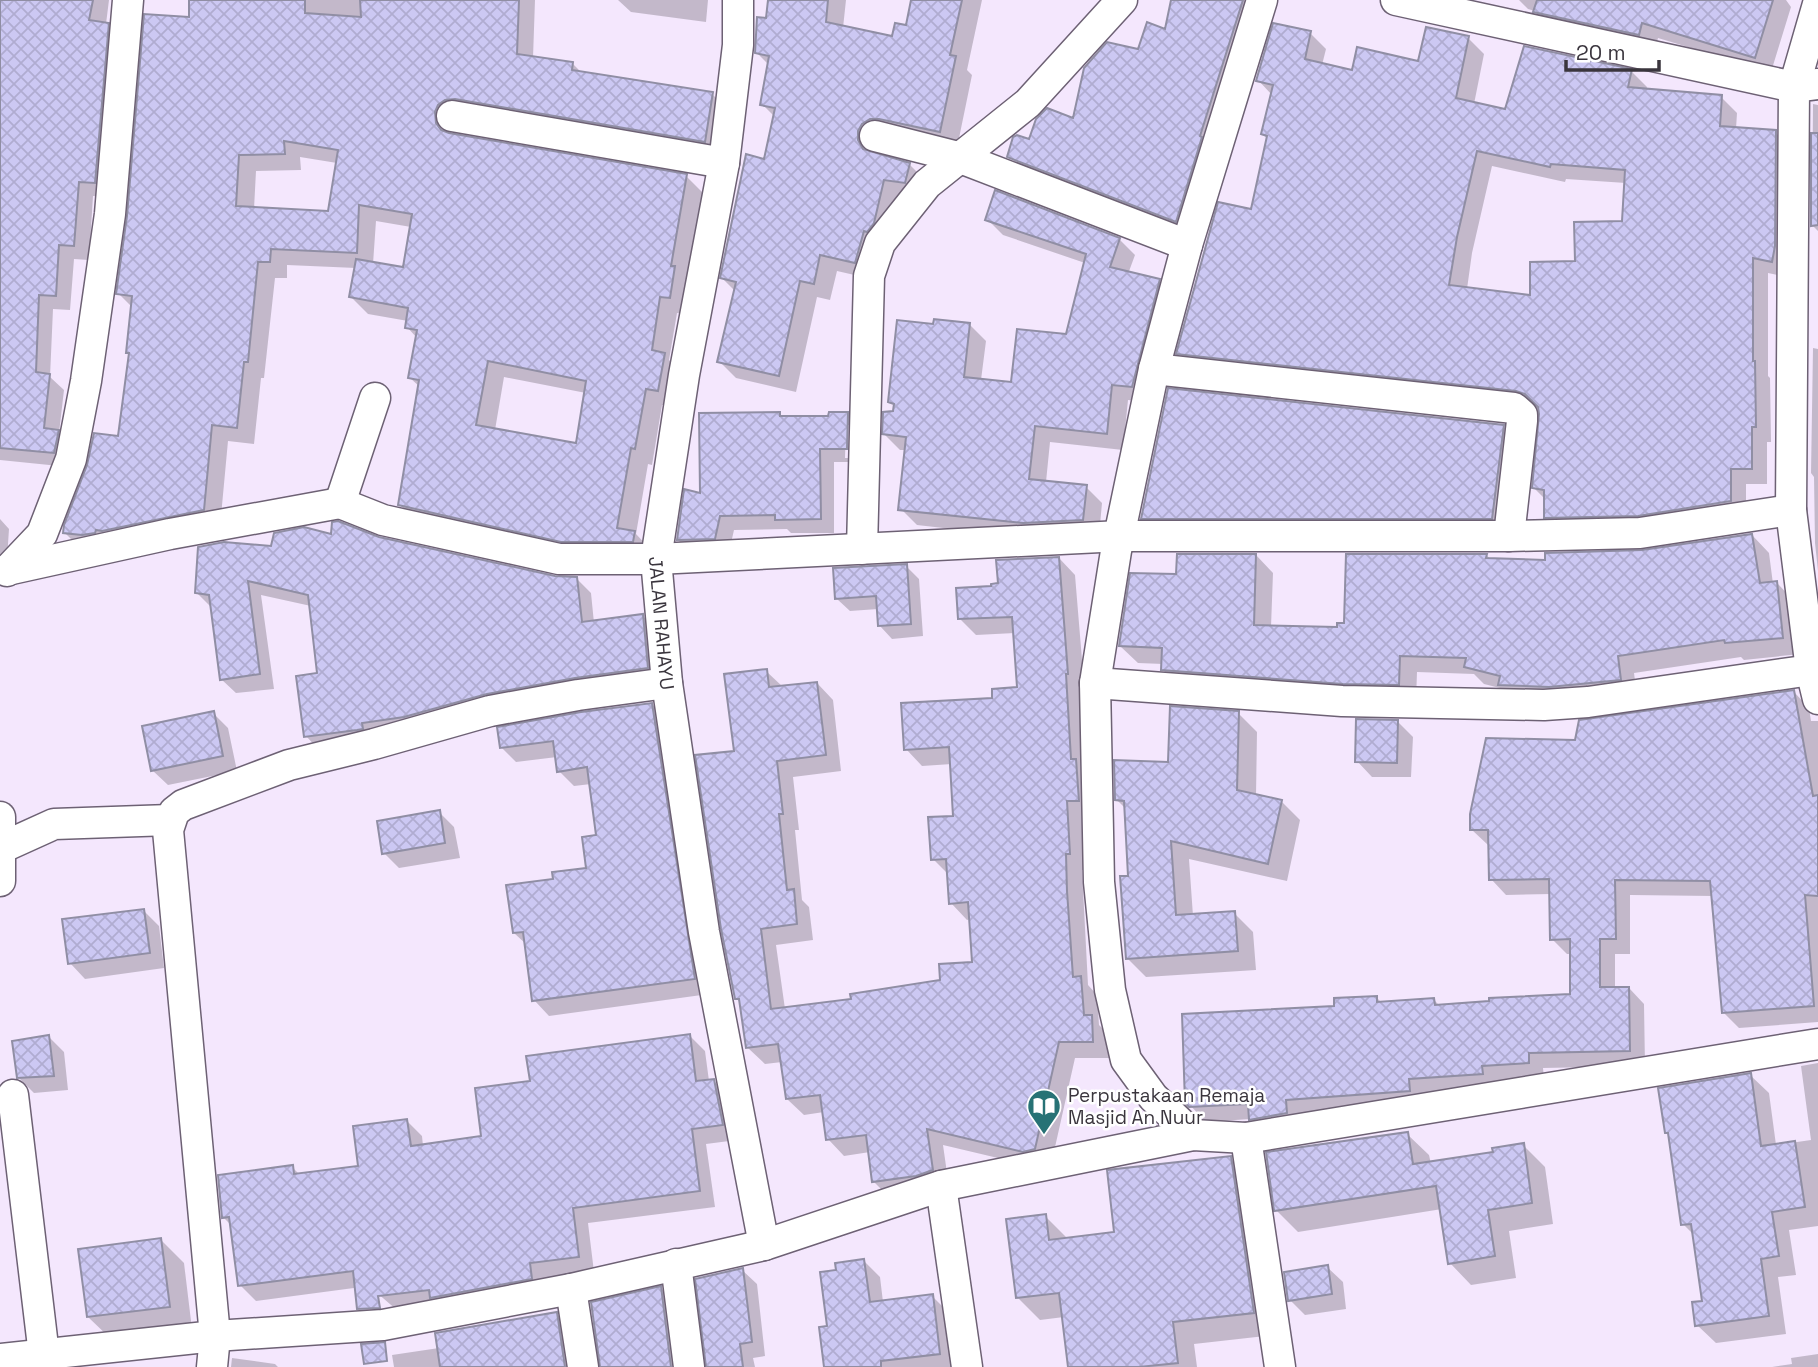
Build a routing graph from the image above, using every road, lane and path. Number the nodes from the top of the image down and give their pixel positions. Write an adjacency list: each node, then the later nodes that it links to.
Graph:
1 (128, 0): 21 (street)
2 (738, 0): 11 (street, JALAN RAHAYU)
3 (1122, 0): 10 (street)
4 (1262, 0): 12 (street)
5 (1396, 0): 7 (street)
6 (1818, 4): 7 (street)
7 (1806, 86): 16 (street)
8 (452, 116): 11 (street)
9 (875, 136): 10 (street)
10 (958, 157): 12 (street); 19 (street)
11 (724, 163): 20 (street, JALAN RAHAYU)
12 (1187, 245): 13 (street)
13 (1154, 369): 17 (street); 18 (street)
14 (375, 398): 15 (street)
15 (340, 503): 20 (street); 21 (street)
16 (1791, 510): 18 (street); 22 (street)
17 (1121, 536): 18 (street); 19 (street); 23 (street)
18 (1509, 536)
19 (862, 549): 20 (street)
20 (656, 559): 24 (street, JALAN RAHAYU)
21 (4, 573)
22 (1811, 670): 23 (street); 25 (street)
23 (1095, 682): 32 (street)
24 (667, 683): 27 (street); 35 (street, JALAN RAHAYU)
25 (1818, 699)
26 (0, 817): 28 (street)
27 (170, 820): 28 (street); 38 (street)
28 (1, 848): 29 (street)
29 (0, 881)
30 (1818, 1044): 33 (street)
31 (13, 1095): 39 (street)
32 (1193, 1135): 33 (street); 34 (street)
33 (1246, 1138): 45 (street)
34 (941, 1186): 35 (street); 44 (street)
35 (764, 1245): 36 (street)
36 (676, 1264): 37 (street); 43 (street)
37 (572, 1289): 38 (street); 42 (street)
38 (215, 1336): 39 (street); 41 (street)
39 (44, 1354): 40 (street)
40 (0, 1359)
41 (212, 1367)
42 (583, 1367)
43 (689, 1367)
44 (967, 1367)
45 (1280, 1367)

